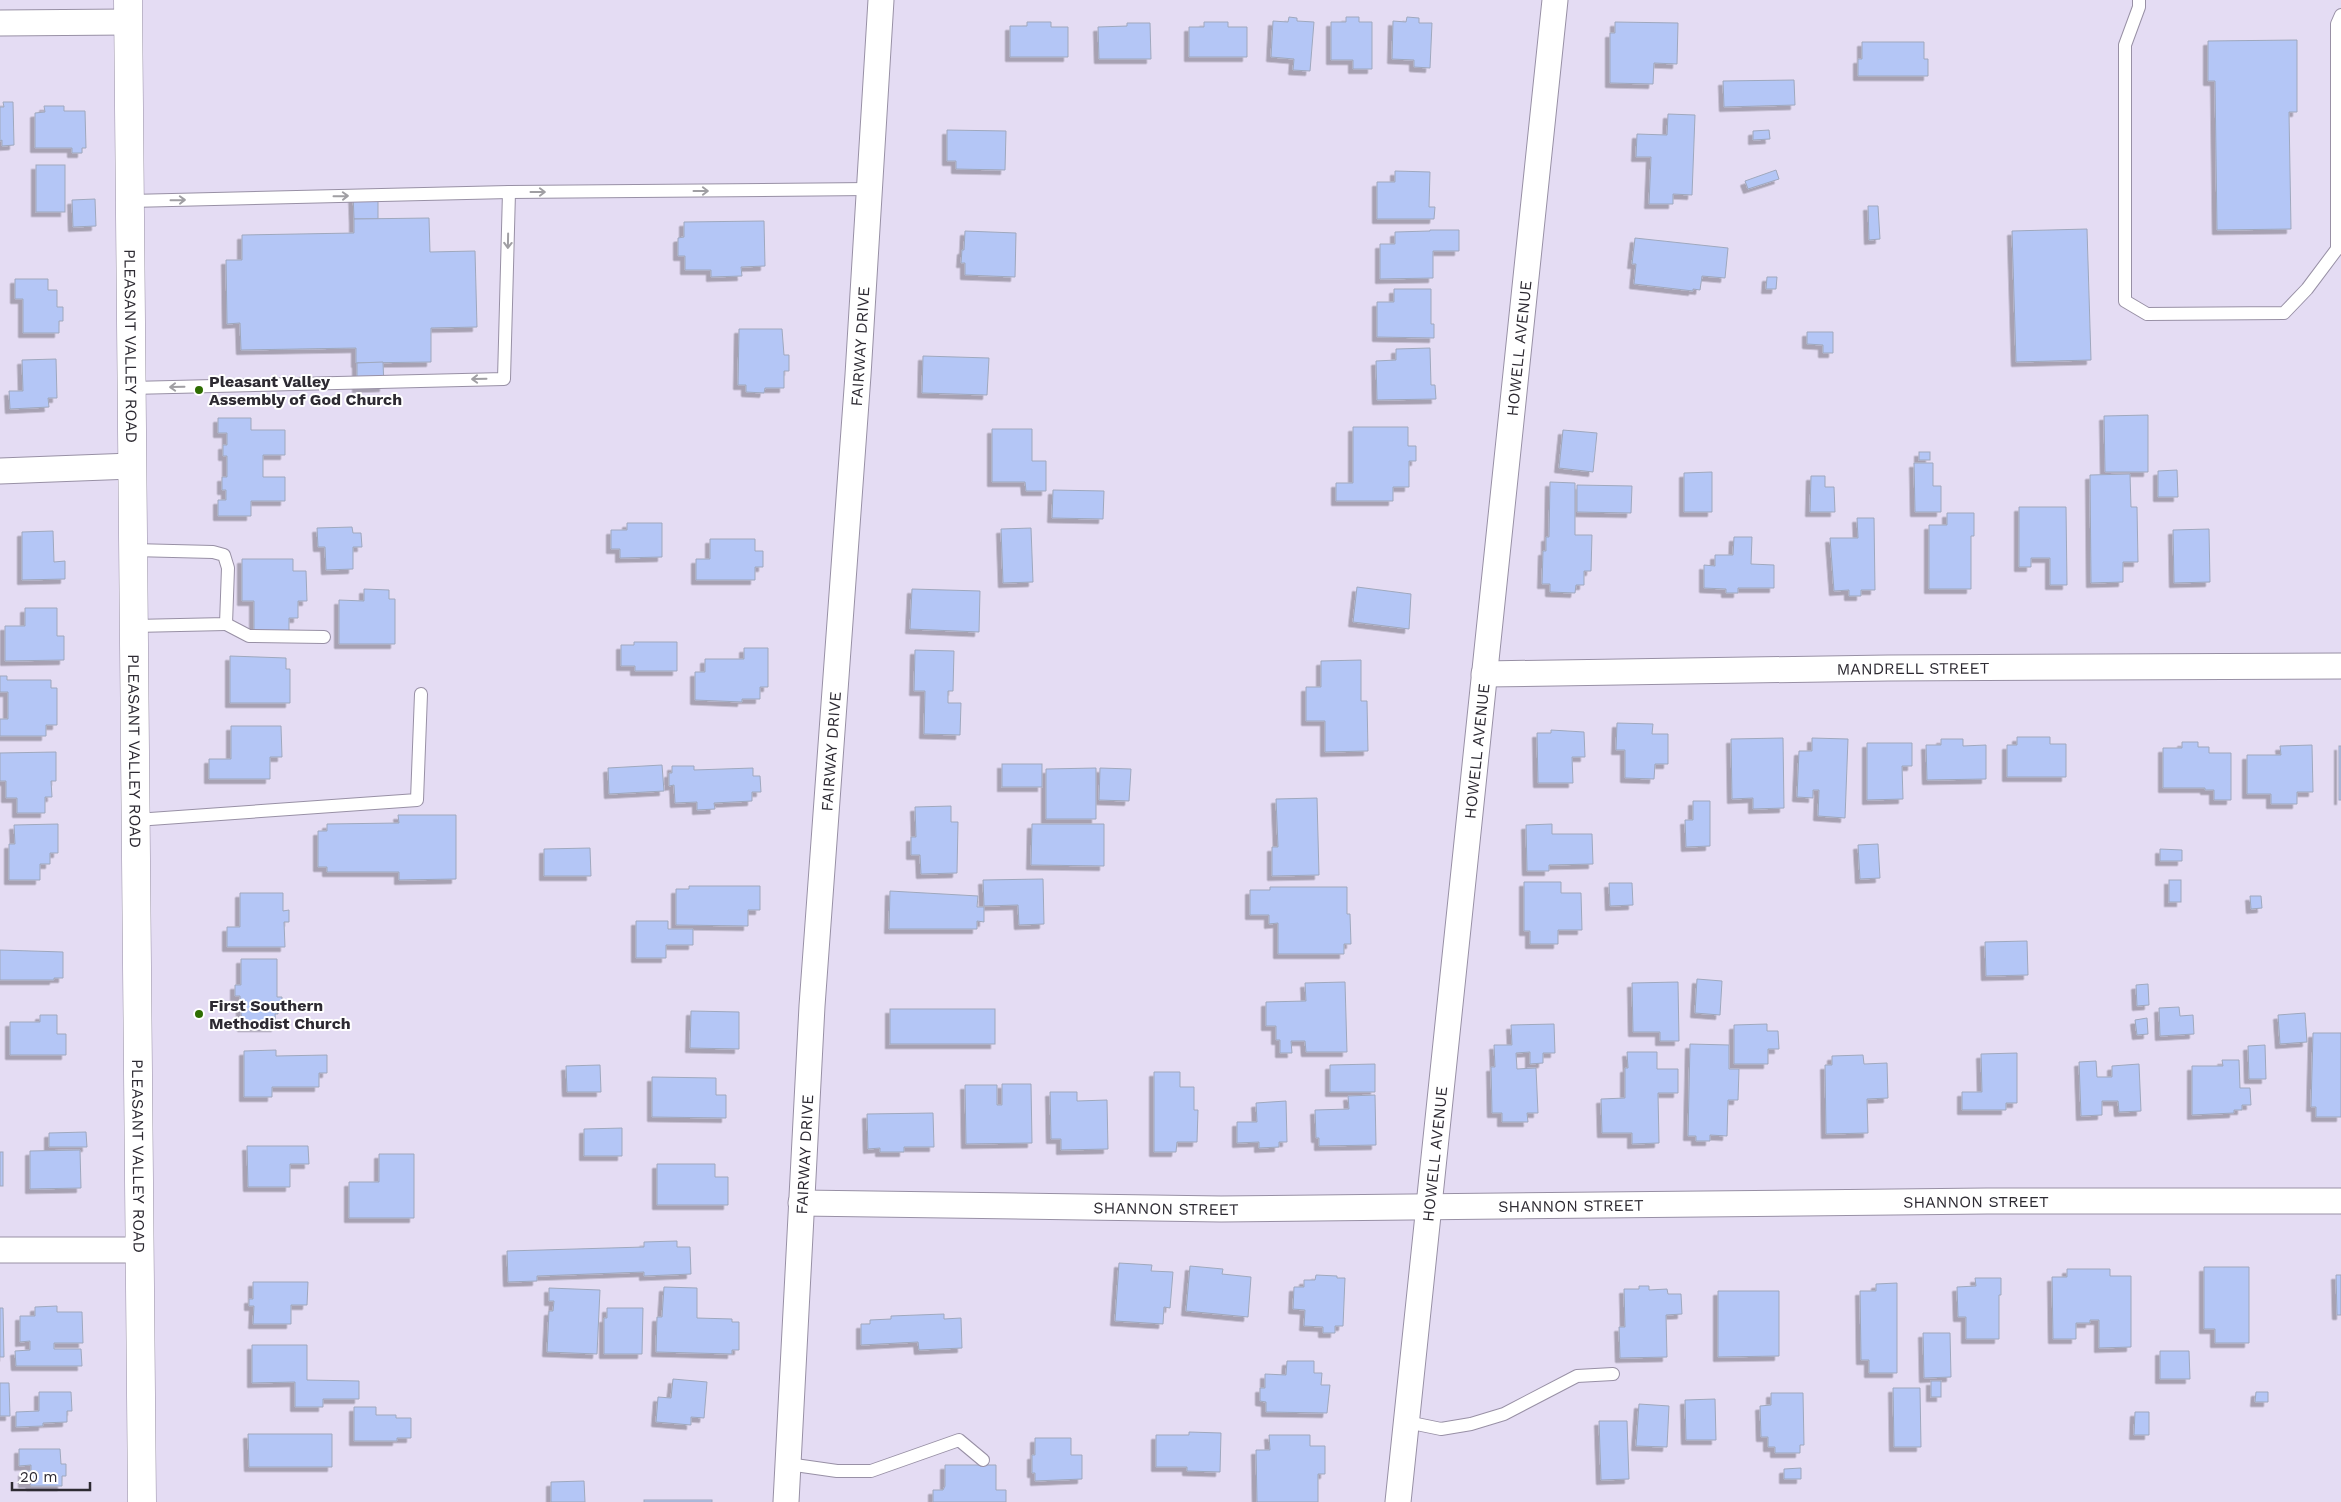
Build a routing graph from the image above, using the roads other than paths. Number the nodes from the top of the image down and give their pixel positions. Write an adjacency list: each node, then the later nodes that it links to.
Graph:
1 (881, 0): 7 (street, FAIRWAY DRIVE)
2 (1555, 0): 18 (street, HOWELL AVENUE)
3 (2139, 0): 5 (lane)
4 (128, 11): 6 (street); 9 (street, PLEASANT VALLEY ROAD)
5 (2341, 16)
6 (0, 23)
7 (870, 190): 8 (lane, one-way to 7); 22 (street, FAIRWAY DRIVE)
8 (509, 192): 9 (lane, one-way to 8); 10 (lane, one-way to 10)
9 (130, 201): 10 (street, PLEASANT VALLEY ROAD)
10 (132, 388): 11 (street, PLEASANT VALLEY ROAD)
11 (132, 466): 12 (street); 13 (street, PLEASANT VALLEY ROAD)
12 (0, 471)
13 (133, 550): 14 (lane); 15 (street, PLEASANT VALLEY ROAD)
14 (226, 624): 15 (lane); 16 (lane)
15 (134, 626): 20 (street, PLEASANT VALLEY ROAD)
16 (324, 637)
17 (2341, 666): 18 (street, MANDRELL STREET)
18 (1484, 674): 23 (street, HOWELL AVENUE)
19 (421, 694): 20 (lane)
20 (136, 820): 25 (street, PLEASANT VALLEY ROAD)
21 (2341, 1201): 23 (street, SHANNON STREET)
22 (801, 1203): 23 (street, SHANNON STREET); 29 (street, FAIRWAY DRIVE)
23 (1429, 1206): 27 (street, HOWELL AVENUE)
24 (0, 1250): 25 (street)
25 (140, 1250): 30 (street, PLEASANT VALLEY ROAD)
26 (1614, 1374): 27 (lane)
27 (1407, 1422): 32 (street, HOWELL AVENUE)
28 (983, 1460): 29 (lane)
29 (788, 1464): 31 (street, FAIRWAY DRIVE)
30 (142, 1502)
31 (786, 1502)
32 (1398, 1502)

